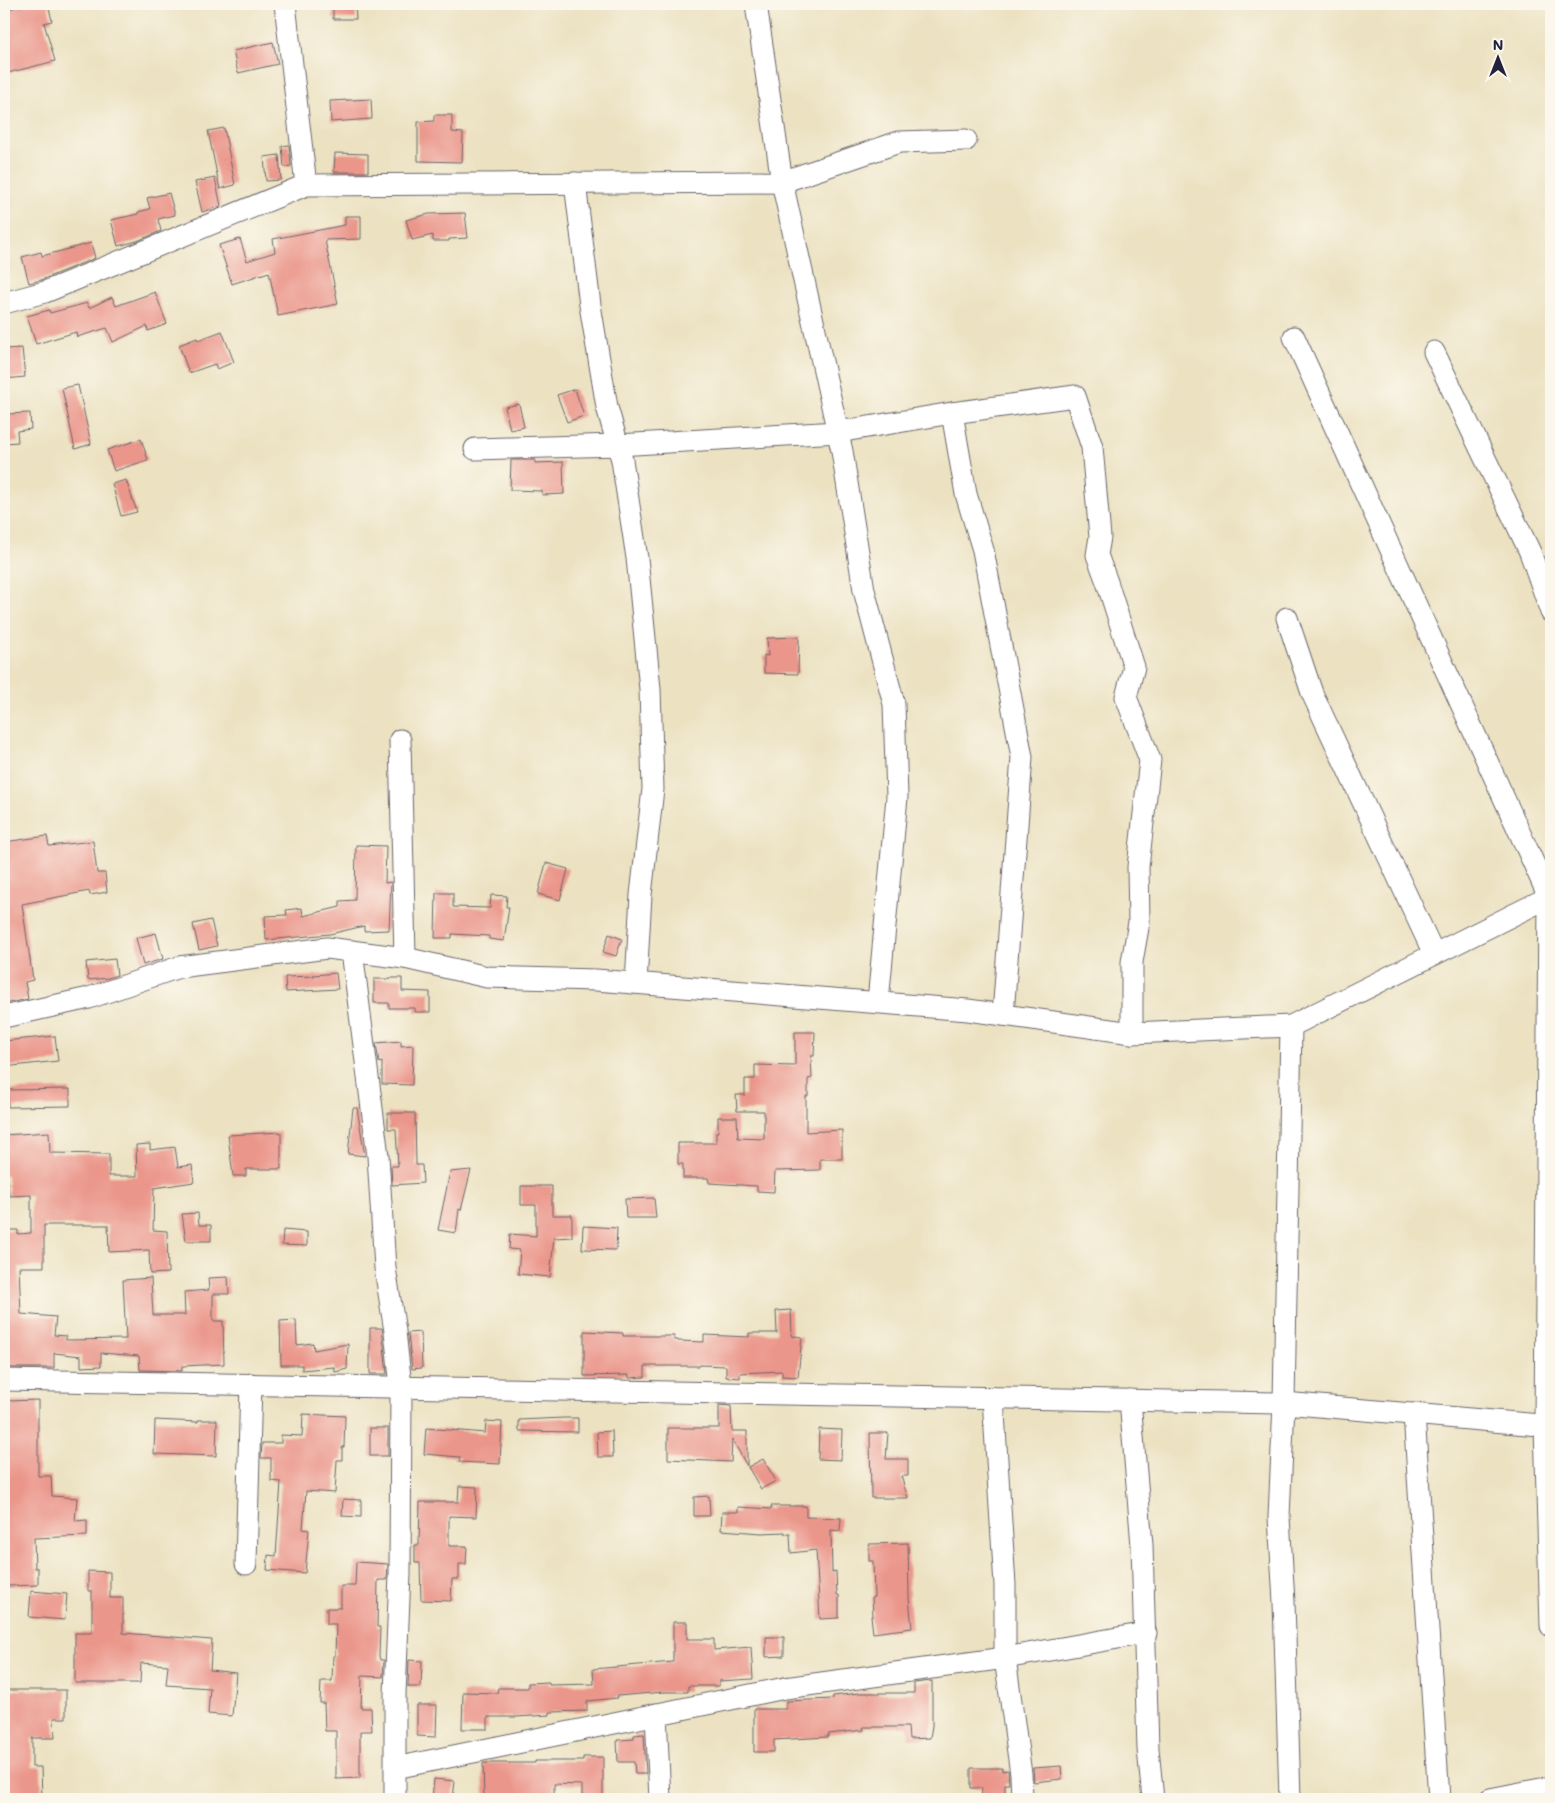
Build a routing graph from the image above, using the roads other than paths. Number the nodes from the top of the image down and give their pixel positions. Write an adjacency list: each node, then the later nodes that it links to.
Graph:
1 (285, 4): 6 (street)
2 (756, 4): 4 (street)
3 (966, 140): 4 (street)
4 (782, 182): 5 (street); 11 (street)
5 (575, 183): 6 (street); 12 (street)
6 (306, 185): 7 (street)
7 (4, 303)
8 (1294, 337): 17 (street)
9 (1434, 352): 14 (street)
10 (952, 413): 11 (street); 23 (street); 26 (street)
11 (838, 432): 12 (street); 22 (street)
12 (618, 445): 13 (street); 21 (street)
13 (475, 449)
14 (1551, 612)
15 (1287, 618): 19 (street)
16 (400, 740): 20 (street)
17 (1550, 896): 19 (street); 27 (street)
18 (352, 951): 20 (street); 24 (street); 30 (street)
19 (1434, 954): 25 (street)
20 (405, 958): 21 (street)
21 (636, 983): 22 (street)
22 (878, 1002): 23 (street)
23 (1003, 1015): 26 (street)
24 (4, 1017)
25 (1291, 1026): 26 (street); 33 (street)
26 (1132, 1033)
27 (1549, 1253): 35 (street)
28 (4, 1380): 29 (street)
29 (252, 1384): 30 (street); 36 (street)
30 (401, 1387): 31 (street); 41 (street)
31 (993, 1398): 32 (street); 39 (street)
32 (1130, 1400): 33 (street); 38 (street)
33 (1284, 1403): 34 (street); 47 (street)
34 (1414, 1414): 35 (street); 48 (street)
35 (1548, 1426): 37 (street)
36 (246, 1564)
37 (1551, 1626)
38 (1146, 1633): 39 (street); 46 (street)
39 (1006, 1658): 40 (street); 45 (street)
40 (656, 1714): 41 (street); 44 (street)
41 (395, 1768): 43 (street)
42 (1551, 1787): 49 (street)
43 (395, 1799)
44 (660, 1799)
45 (1022, 1799)
46 (1153, 1799)
47 (1290, 1799)
48 (1439, 1799)
49 (1490, 1799)

